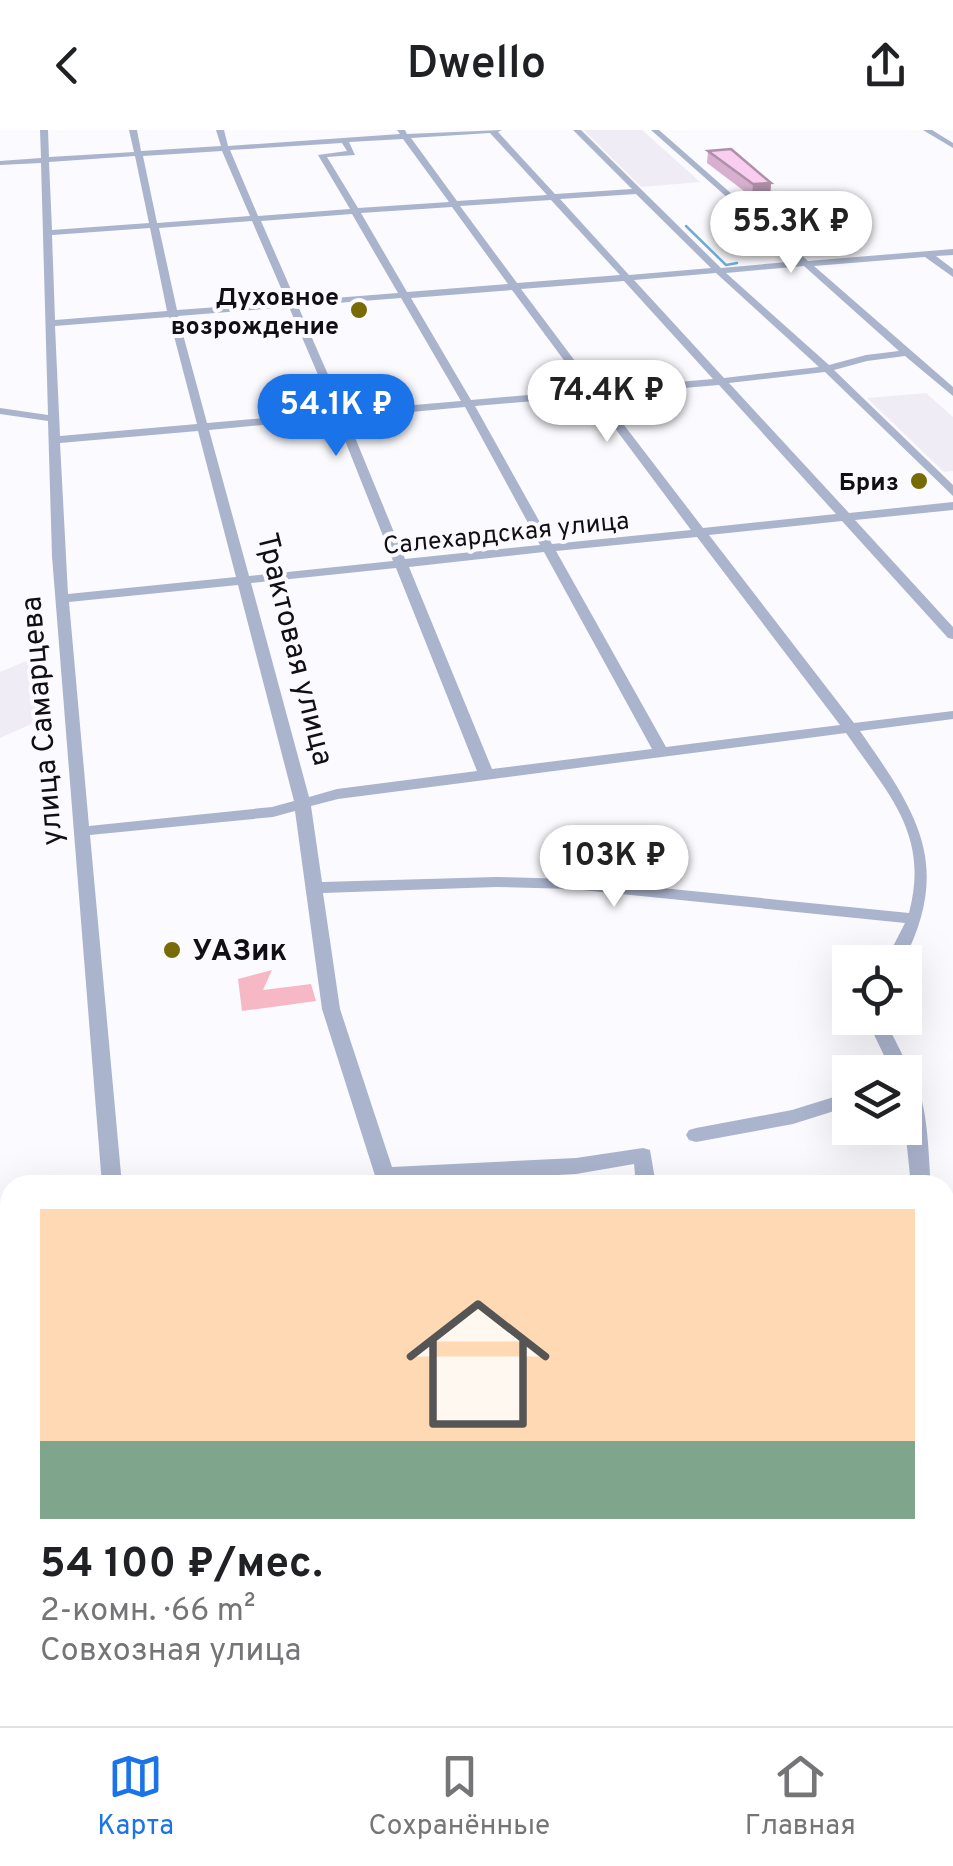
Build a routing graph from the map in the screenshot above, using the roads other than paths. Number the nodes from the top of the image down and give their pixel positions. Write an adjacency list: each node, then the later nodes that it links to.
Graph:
1 (44, 130): 15 (street, улица Самарцева)
2 (133, 130): 14 (street, Трактовая улица)
3 (220, 130): 13 (street)
4 (306, 130): 11 (street)
5 (494, 130): 9 (street); 18 (street)
6 (578, 130): 17 (street)
7 (655, 130): 26 (street)
8 (927, 130): 12 (street)
9 (403, 133): 10 (street); 19 (street)
10 (344, 140): 11 (street); 20 (street)
11 (312, 142): 13 (street)
12 (953, 146)
13 (224, 148): 14 (street); 21 (street)
14 (138, 154): 15 (street); 22 (street, Трактовая улица)
15 (44, 160): 16 (street); 23 (street, улица Самарцева)
16 (0, 163)
17 (638, 191): 18 (street); 27 (street)
18 (554, 198): 19 (street); 29 (street)
19 (456, 204): 20 (street); 30 (street)
20 (358, 212): 21 (street); 31 (street)
21 (257, 218): 22 (street); 32 (street)
22 (156, 226): 23 (street); 33 (street, Трактовая улица)
23 (50, 234): 34 (street, улица Самарцева)
24 (953, 252): 25 (street)
25 (926, 254): 26 (street); 28 (street)
26 (806, 263): 27 (street); 35 (street)
27 (718, 270): 29 (street); 36 (street)
28 (953, 274)
29 (625, 277): 30 (street); 37 (street)
30 (516, 286): 31 (street); 38 (street)
31 (403, 296): 32 (street); 40 (street)
32 (292, 304): 33 (street); 42 (street)
33 (173, 314): 34 (street); 44 (street, Трактовая улица)
34 (51, 323): 43 (street, улица Самарцева)
35 (906, 353): 36 (street); 39 (street)
36 (827, 368): 37 (street); 46 (street)
37 (723, 381): 38 (street); 48 (street)
38 (598, 393): 40 (street); 49 (street)
39 (953, 393)
40 (469, 405): 42 (street); 50 (street)
41 (0, 411): 43 (street)
42 (341, 417): 44 (street); 51 (street)
43 (55, 418): 45 (street, улица Самарцева)
44 (204, 429): 45 (street); 52 (street, Трактовая улица)
45 (55, 440): 53 (street, улица Самарцева)
46 (953, 492)
47 (953, 506): 48 (street, Салехардская улица)
48 (845, 518): 49 (street, Салехардская улица); 54 (street)
49 (701, 534): 50 (street, Салехардская улица); 56 (street)
50 (550, 550): 51 (street, Салехардская улица); 57 (street)
51 (402, 566): 52 (street, Салехардская улица); 58 (street)
52 (246, 582): 53 (street, Салехардская улица); 59 (street, Трактовая улица)
53 (62, 599): 60 (street, улица Самарцева)
54 (953, 635)
55 (953, 716): 56 (street)
56 (853, 731): 57 (street); 62 (street)
57 (662, 754): 58 (street)
58 (486, 774): 59 (street)
59 (302, 801): 60 (street); 61 (street, Трактовая улица)
60 (84, 830): 67 (street, улица Самарцева)
61 (312, 888): 62 (street); 68 (street, Трактовая улица)
62 (916, 920): 63 (street)
63 (906, 945)
64 (832, 1105): 65 (street)
65 (696, 1135)
66 (917, 1145): 71 (street)
67 (111, 1175)
68 (385, 1175)
69 (454, 1175): 70 (street)
70 (645, 1175)
71 (920, 1175)

